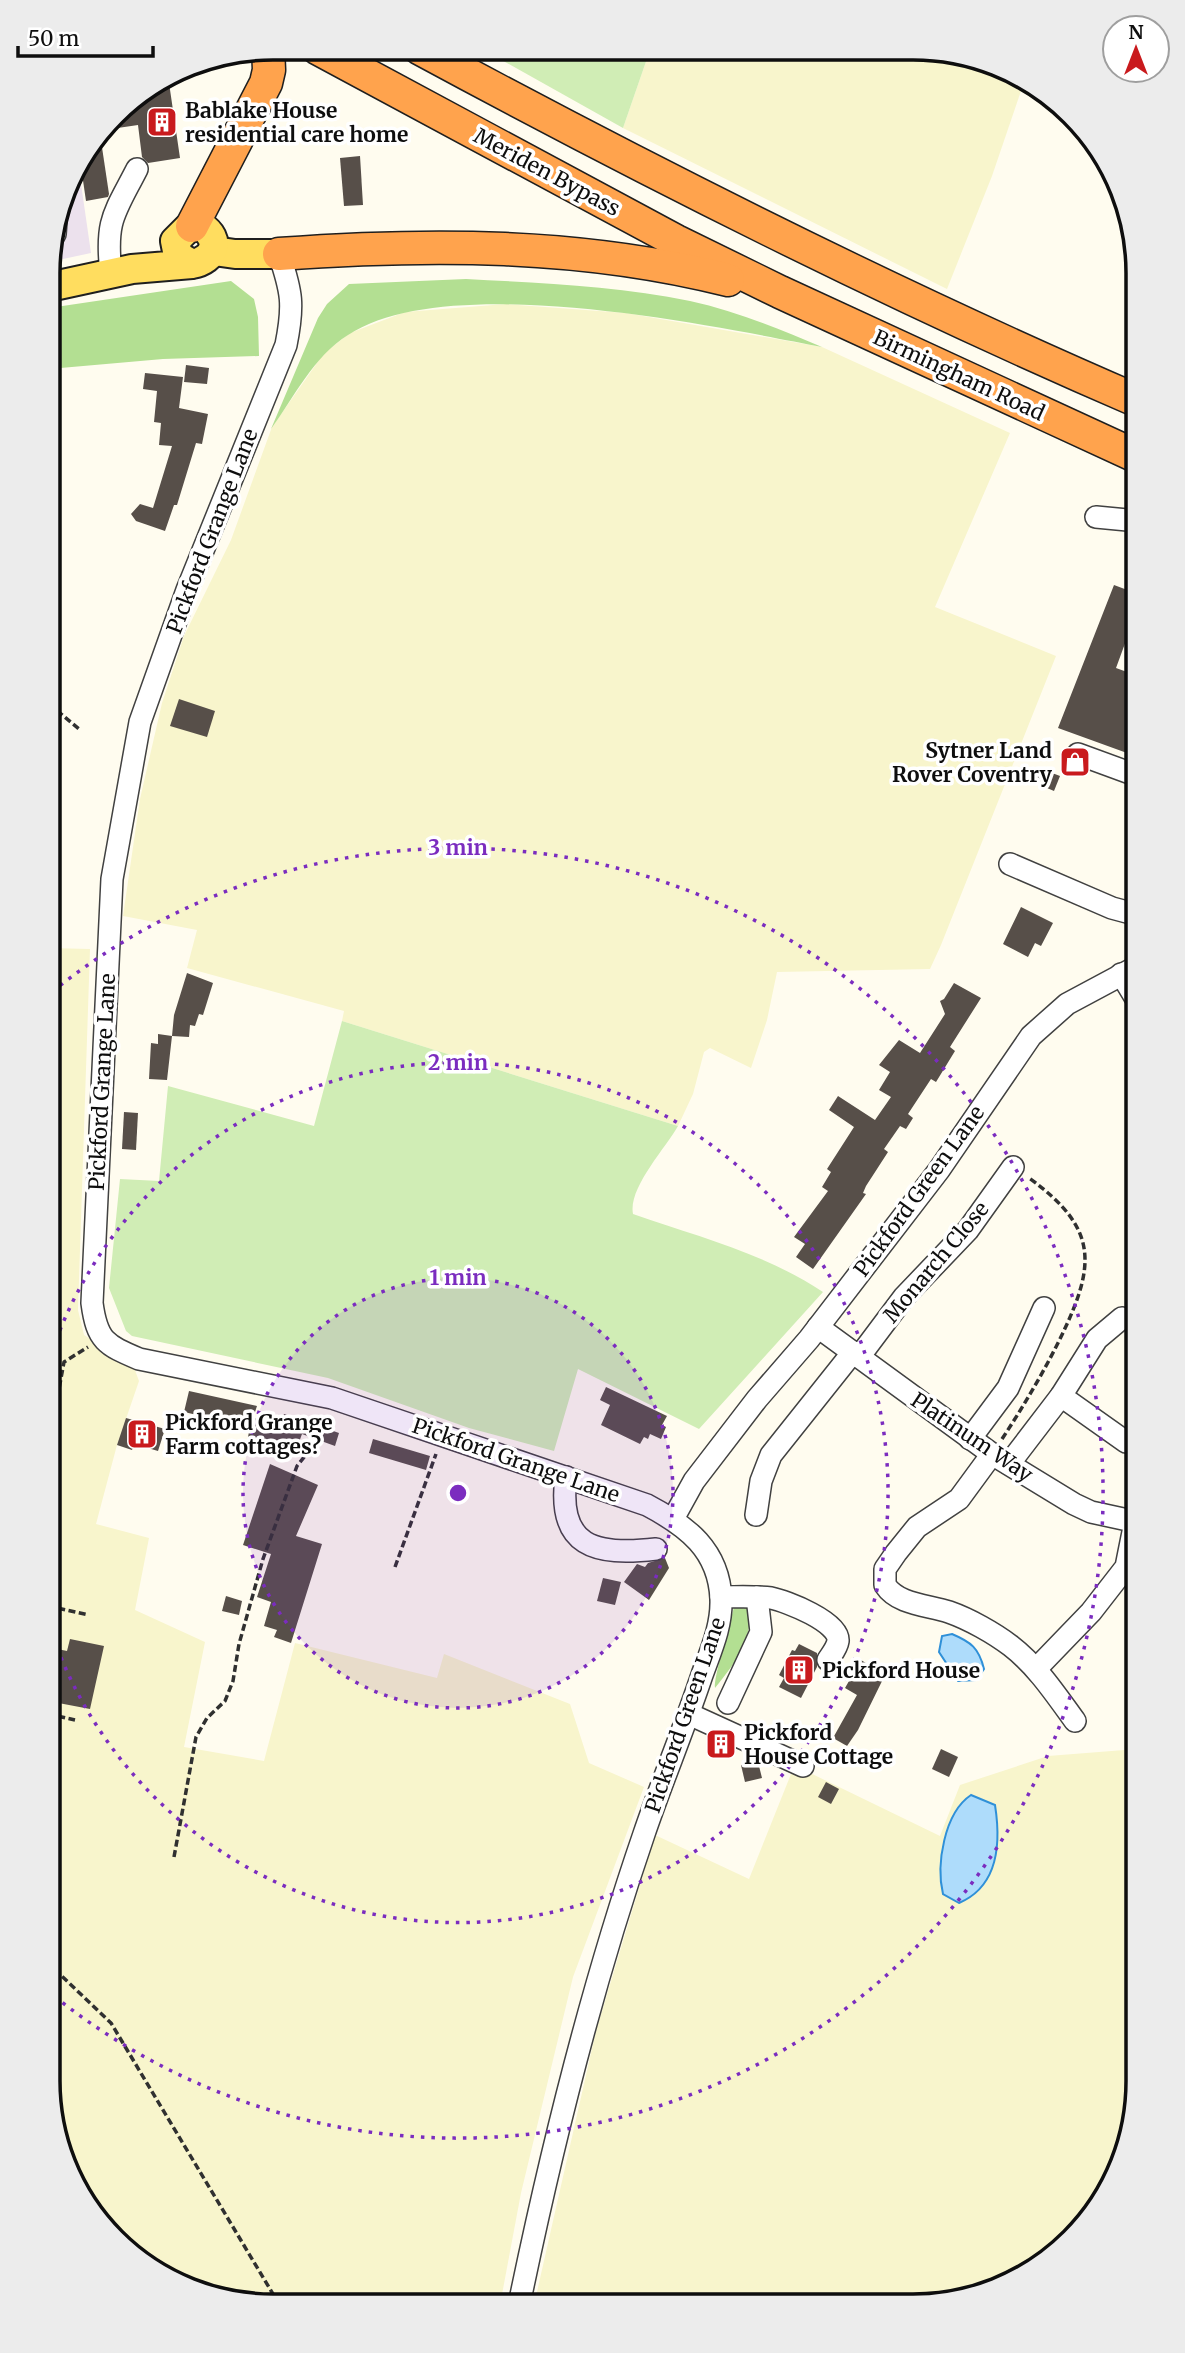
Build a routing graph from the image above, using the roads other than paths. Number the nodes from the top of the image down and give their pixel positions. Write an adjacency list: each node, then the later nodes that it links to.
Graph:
1 (269, 60): 5 (highway)
2 (339, 60): 10 (highway, Meriden Bypass)
3 (442, 60): 11 (highway)
4 (137, 169): 8 (street)
5 (183, 234): 7 (main road); 8 (main road)
6 (279, 254): 7 (main road); 10 (highway); 31 (street, Pickford Grange Lane)
7 (203, 257): 8 (main road)
8 (121, 272): 9 (main road)
9 (60, 285)
10 (780, 292): 14 (highway, Birmingham Road)
11 (913, 299): 12 (highway); 13 (highway)
12 (1126, 375)
13 (1126, 396)
14 (1126, 451)
15 (1096, 517): 16 (street)
16 (1126, 520)
17 (1078, 754): 18 (street)
18 (1126, 771)
19 (1010, 864): 20 (street)
20 (1126, 912)
21 (1126, 972): 25 (street, Pickford Green Lane)
22 (1013, 1167): 26 (street, Monarch Close)
23 (1044, 1308): 28 (street)
24 (1122, 1318): 27 (street)
25 (818, 1327): 26 (street, Platinum Way); 33 (street, Pickford Green Lane)
26 (856, 1355): 28 (street, Platinum Way); 32 (street, Monarch Close)
27 (1061, 1396): 29 (street); 30 (street)
28 (970, 1439): 30 (street, Platinum Way)
29 (1125, 1442)
30 (1000, 1459): 34 (street, Platinum Way); 40 (street)
31 (566, 1477): 33 (street, Pickford Grange Lane); 35 (street)
32 (756, 1515)
33 (673, 1519): 37 (street, Pickford Green Lane)
34 (1125, 1520)
35 (656, 1549)
36 (1125, 1568): 40 (street)
37 (721, 1597): 38 (street); 42 (street, Pickford Green Lane)
38 (757, 1597): 39 (street); 41 (street)
39 (828, 1660)
40 (1036, 1669): 43 (street)
41 (728, 1703)
42 (689, 1714): 44 (street); 45 (street, Pickford Green Lane)
43 (1076, 1721)
44 (803, 1766)
45 (522, 2294)

